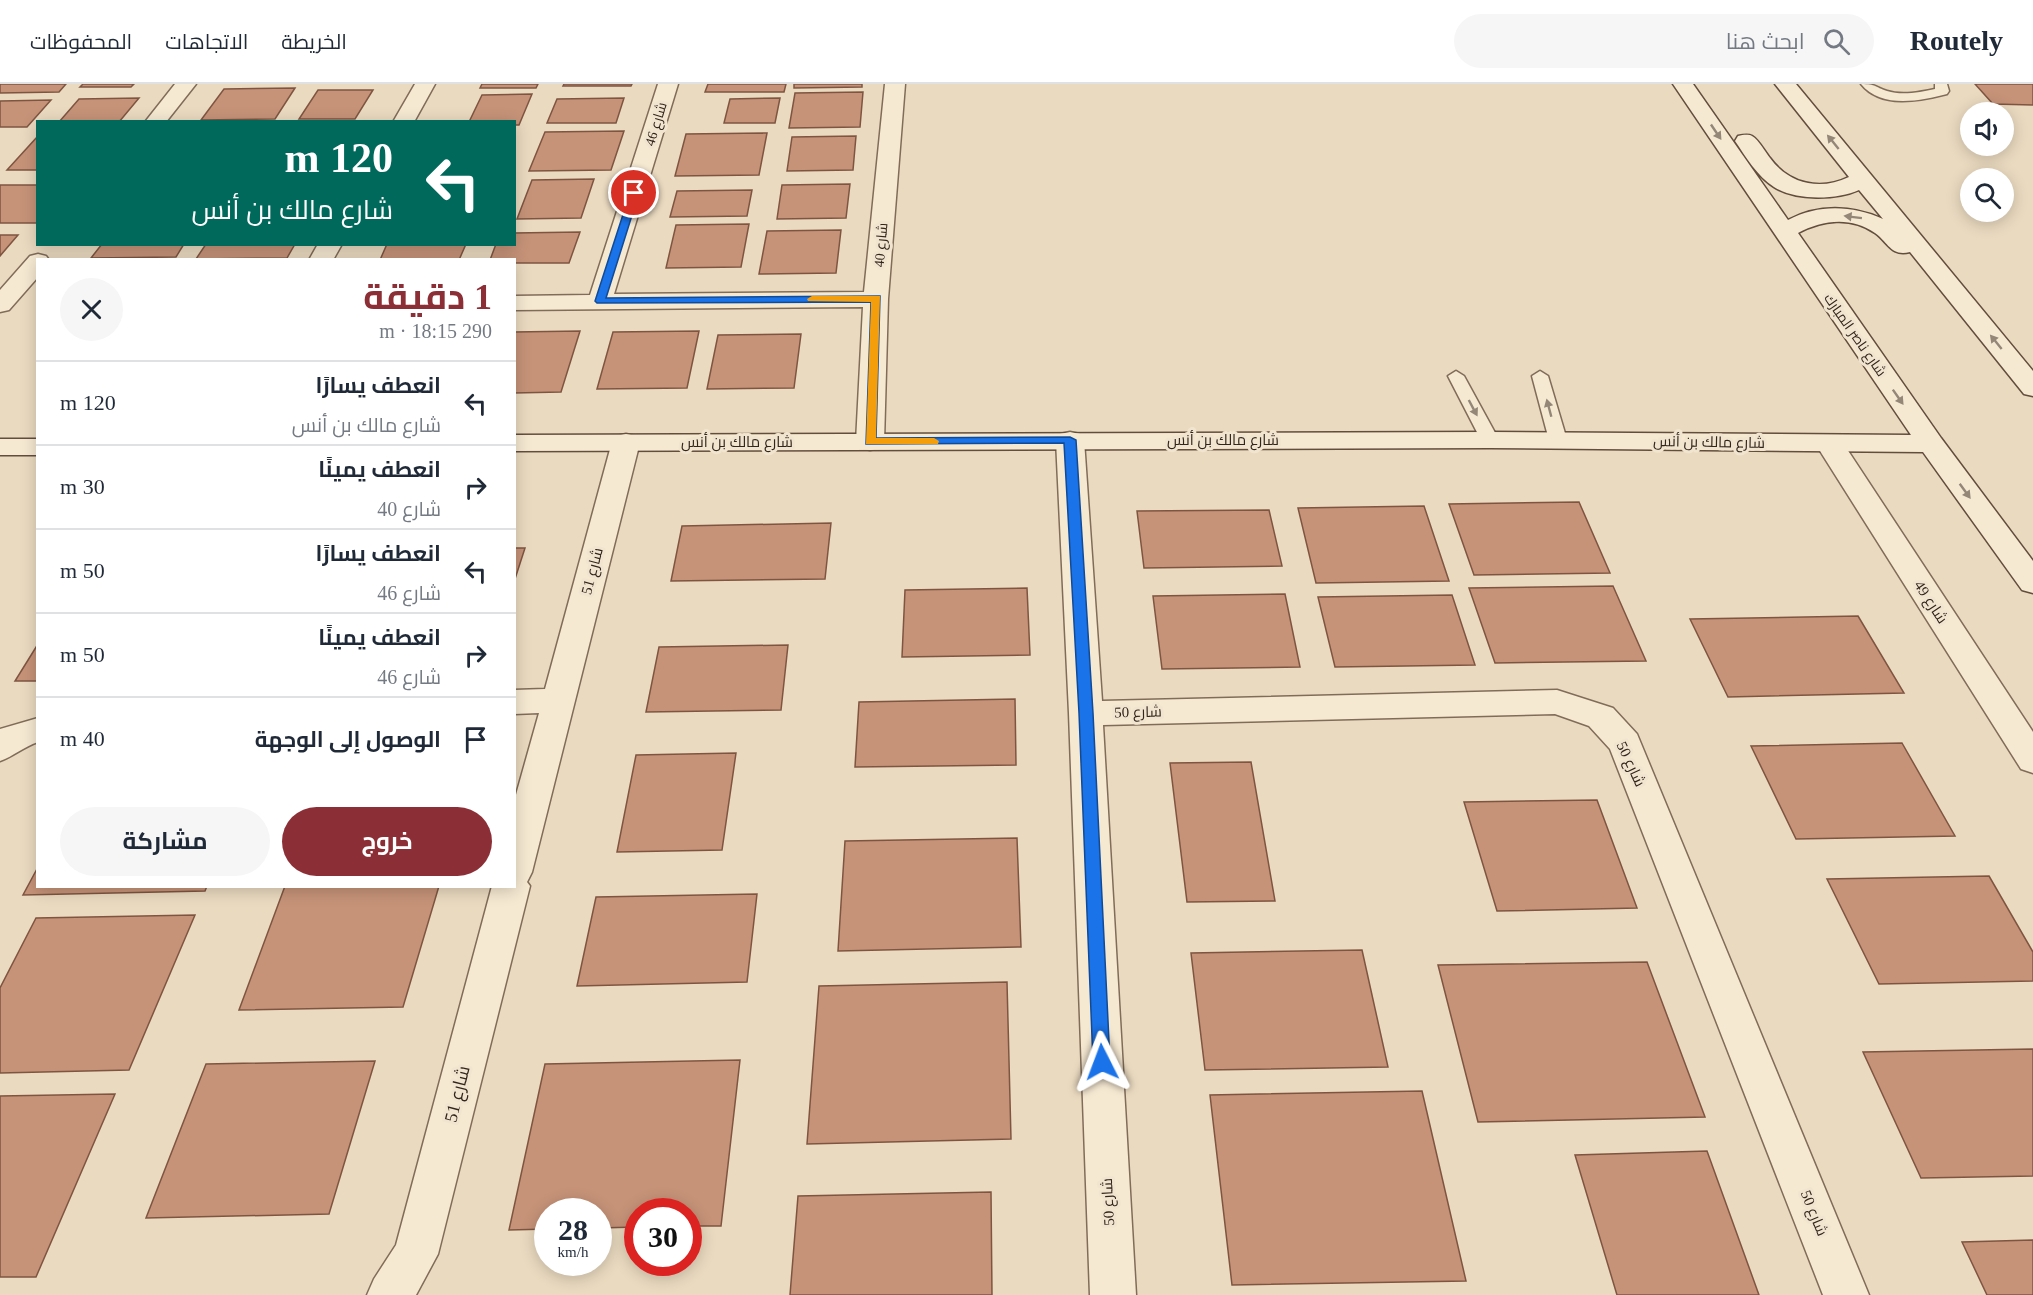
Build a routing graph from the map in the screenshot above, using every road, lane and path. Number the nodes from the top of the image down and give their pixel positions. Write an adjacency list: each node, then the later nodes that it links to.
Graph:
1 (186, 84): 9 (street)
2 (425, 84): 10 (street)
3 (668, 84): 18 (street, شارع 46)
4 (896, 84): 17 (street, شارع 40)
5 (1684, 84): 11 (street); 12 (street, شارع ناصر المبارك, one-way to 12)
6 (1785, 84): 11 (street, one-way to 6)
7 (1867, 84): 8 (lane)
8 (1941, 84)
9 (157, 120)
10 (404, 120)
11 (1864, 179): 16 (street)
12 (1784, 231): 16 (street, one-way to 12); 31 (street, شارع ناصر المبارك, one-way to 31)
13 (49, 246): 14 (street)
14 (40, 258)
15 (36, 262): 20 (street)
16 (1950, 286): 23 (street, one-way to 16)
17 (876, 299): 18 (street); 28 (street, شارع 40)
18 (600, 301): 19 (street)
19 (516, 303)
20 (0, 305)
21 (1540, 375): 26 (lane, one-way to 21)
22 (1456, 376): 25 (lane, one-way to 25)
23 (2033, 388)
24 (1070, 440): 25 (street, شارع مالك بن أنس); 28 (street, شارع مالك بن أنس); 37 (street, شارع 50)
25 (1490, 440): 26 (street, شارع مالك بن أنس)
26 (1558, 440): 30 (street, شارع مالك بن أنس)
27 (626, 442): 28 (street, شارع مالك بن أنس); 29 (street, شارع مالك بن أنس); 35 (street, شارع 51)
28 (870, 442)
29 (516, 443)
30 (1828, 443): 31 (street, شارع مالك بن أنس); 40 (street, شارع 49)
31 (1931, 444): 34 (street, شارع ناصر المبارك, one-way to 34)
32 (0, 447): 33 (street)
33 (36, 447)
34 (2033, 583)
35 (559, 700): 36 (street); 41 (street, شارع 51)
36 (516, 702)
37 (1086, 713): 44 (street, شارع 50); 45 (street, شارع 50)
38 (36, 731): 39 (street)
39 (0, 748)
40 (2033, 760)
41 (516, 864)
42 (510, 888): 43 (street, شارع 51)
43 (390, 1295)
44 (1113, 1295)
45 (1846, 1295)

